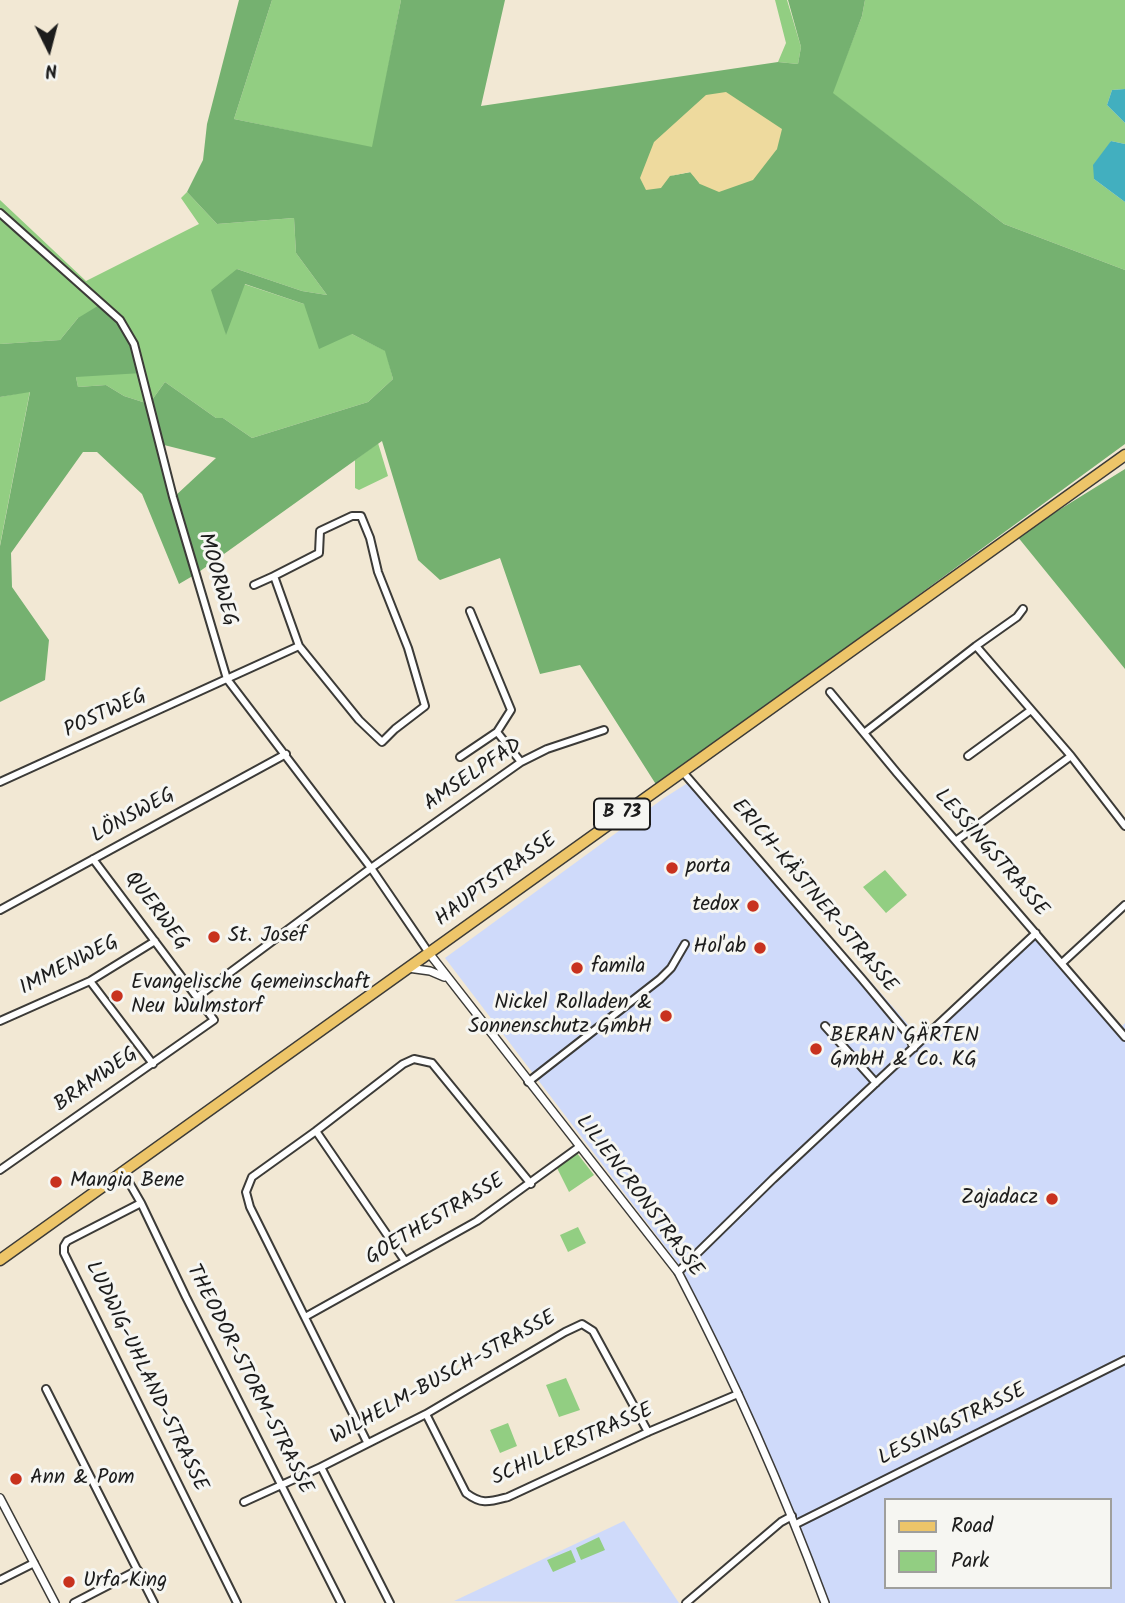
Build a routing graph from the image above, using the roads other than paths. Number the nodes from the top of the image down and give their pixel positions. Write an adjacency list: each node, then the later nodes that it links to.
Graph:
1 (0, 213): 9 (street, MOORWEG)
2 (1125, 455): 22 (main road, HAUPTSTRASSE / B 73)
3 (274, 576): 4 (street); 7 (street); 15 (street)
4 (254, 585)
5 (1023, 609): 8 (street)
6 (470, 611): 13 (street)
7 (299, 646): 9 (street, POSTWEG); 15 (street)
8 (976, 646): 11 (street); 14 (street)
9 (227, 679): 17 (street, MOORWEG); 23 (street, POSTWEG)
10 (830, 692): 14 (street, LESSINGSTRASSE)
11 (1031, 710): 18 (street); 19 (street)
12 (604, 730): 21 (street, AMSELPFAD)
13 (498, 732): 20 (street); 21 (street)
14 (864, 733): 25 (street, LESSINGSTRASSE)
15 (382, 742): 16 (street)
16 (389, 750)
17 (286, 754): 26 (street, LÖNSWEG); 27 (street, MOORWEG)
18 (968, 756)
19 (1071, 756): 24 (street); 25 (street)
20 (460, 757)
21 (521, 762): 27 (street, AMSELPFAD)
22 (682, 771): 33 (main road, HAUPTSTRASSE / B 73); 43 (street, ERICH-KÄSTNER-STRASSE)
23 (0, 782)
24 (1125, 826)
25 (957, 840): 30 (street, LESSINGSTRASSE)
26 (93, 859): 29 (street, LÖNSWEG); 31 (street, QUERWEG)
27 (371, 867): 33 (street, MOORWEG); 38 (street, AMSELPFAD)
28 (1125, 905): 34 (street)
29 (0, 910)
30 (1036, 933): 34 (street, LESSINGSTRASSE); 43 (street)
31 (155, 941): 37 (street, IMMENWEG); 38 (street, QUERWEG)
32 (685, 944): 45 (street)
33 (429, 953): 35 (main road, HAUPTSTRASSE / B 73); 36 (street, LILIENCRONSTRASSE)
34 (1062, 963): 42 (street, LESSINGSTRASSE)
35 (408, 968): 36 (street); 50 (main road, HAUPTSTRASSE / B 73)
36 (447, 979): 45 (street, LILIENCRONSTRASSE)
37 (90, 981): 40 (street, IMMENWEG); 44 (street)
38 (197, 998): 39 (street, QUERWEG)
39 (214, 1020): 44 (street, BRAMWEG)
40 (0, 1021)
41 (825, 1026): 46 (street)
42 (1125, 1037)
43 (914, 1048): 46 (street)
44 (153, 1064): 49 (street, BRAMWEG)
45 (528, 1082): 48 (street, LILIENCRONSTRASSE)
46 (876, 1083): 55 (street)
47 (316, 1131): 51 (street); 54 (street); 56 (street)
48 (579, 1147): 51 (street, GOETHESTRASSE); 55 (street, LILIENCRONSTRASSE)
49 (1, 1166)
50 (123, 1172): 52 (street, THEODOR-STORM-STRASSE); 53 (main road, HAUPTSTRASSE / B 73)
51 (531, 1184): 54 (street, GOETHESTRASSE)
52 (141, 1203): 64 (street, THEODOR-STORM-STRASSE); 74 (street, LUDWIG-UHLAND-STRASSE)
53 (0, 1260)
54 (405, 1261): 56 (street, GOETHESTRASSE)
55 (678, 1272): 59 (street, LILIENCRONSTRASSE)
56 (305, 1317): 62 (street)
57 (1125, 1360): 67 (street, LESSINGSTRASSE)
58 (46, 1390): 69 (street)
59 (738, 1394): 61 (street, SCHILLERSTRASSE); 67 (street, LILIENCRONSTRASSE)
60 (426, 1414): 61 (street, SCHILLERSTRASSE); 61 (street, WILHELM-BUSCH-STRASSE); 62 (street, WILHELM-BUSCH-STRASSE)
61 (648, 1432)
62 (367, 1442): 63 (street, WILHELM-BUSCH-STRASSE)
63 (321, 1467): 64 (street, WILHELM-BUSCH-STRASSE); 76 (street)
64 (281, 1485): 66 (street, WILHELM-BUSCH-STRASSE); 75 (street, THEODOR-STORM-STRASSE)
65 (0, 1498): 68 (street)
66 (244, 1502)
67 (794, 1520): 77 (street, LESSINGSTRASSE); 78 (street, LILIENCRONSTRASSE)
68 (34, 1563): 70 (street); 71 (street)
69 (138, 1570): 72 (street); 73 (street)
70 (0, 1580)
71 (55, 1603)
72 (74, 1603)
73 (154, 1603)
74 (237, 1603)
75 (341, 1603)
76 (390, 1603)
77 (686, 1603)
78 (825, 1603)

